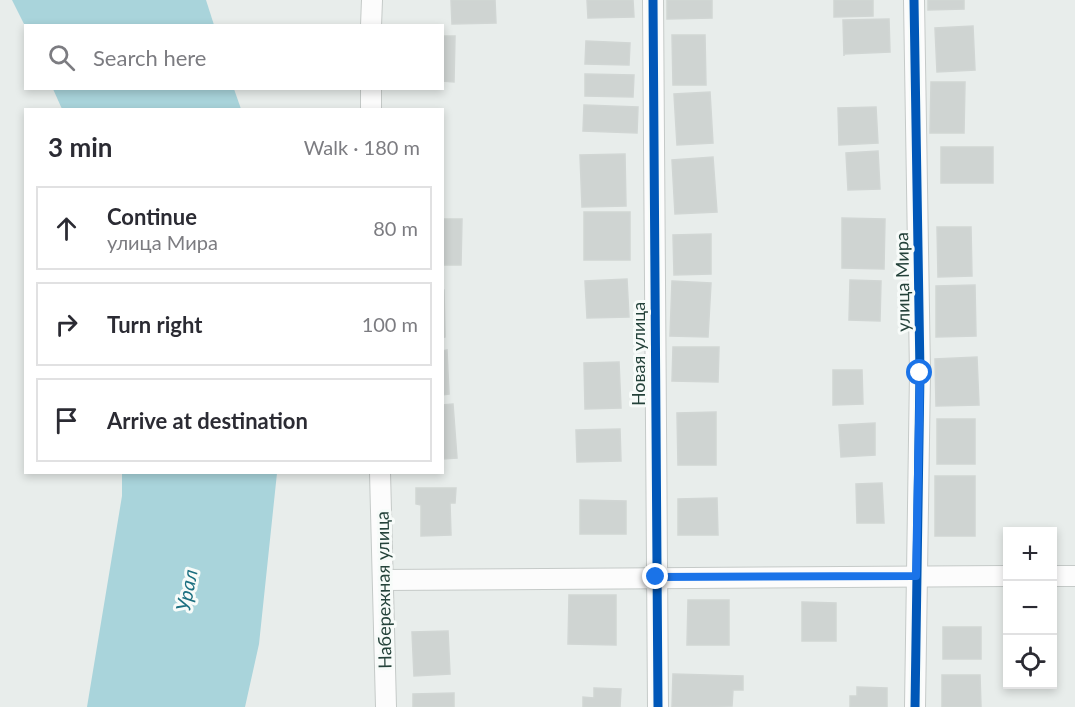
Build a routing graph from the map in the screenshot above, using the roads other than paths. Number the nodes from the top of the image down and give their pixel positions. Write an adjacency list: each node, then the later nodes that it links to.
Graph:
1 (372, 0): 4 (street)
2 (653, 0): 12 (street, Новая улица)
3 (914, 0): 8 (street, улица Мира)
4 (371, 24)
5 (371, 90): 6 (street)
6 (371, 108)
7 (380, 474): 13 (street, Набережная улица)
8 (916, 576): 9 (street); 12 (street); 16 (street, улица Мира)
9 (1003, 576)
10 (1057, 576): 11 (street)
11 (1075, 576)
12 (656, 577): 13 (street); 15 (street, Новая улица)
13 (382, 580): 14 (street, Набережная улица)
14 (386, 707)
15 (658, 707)
16 (915, 707)

